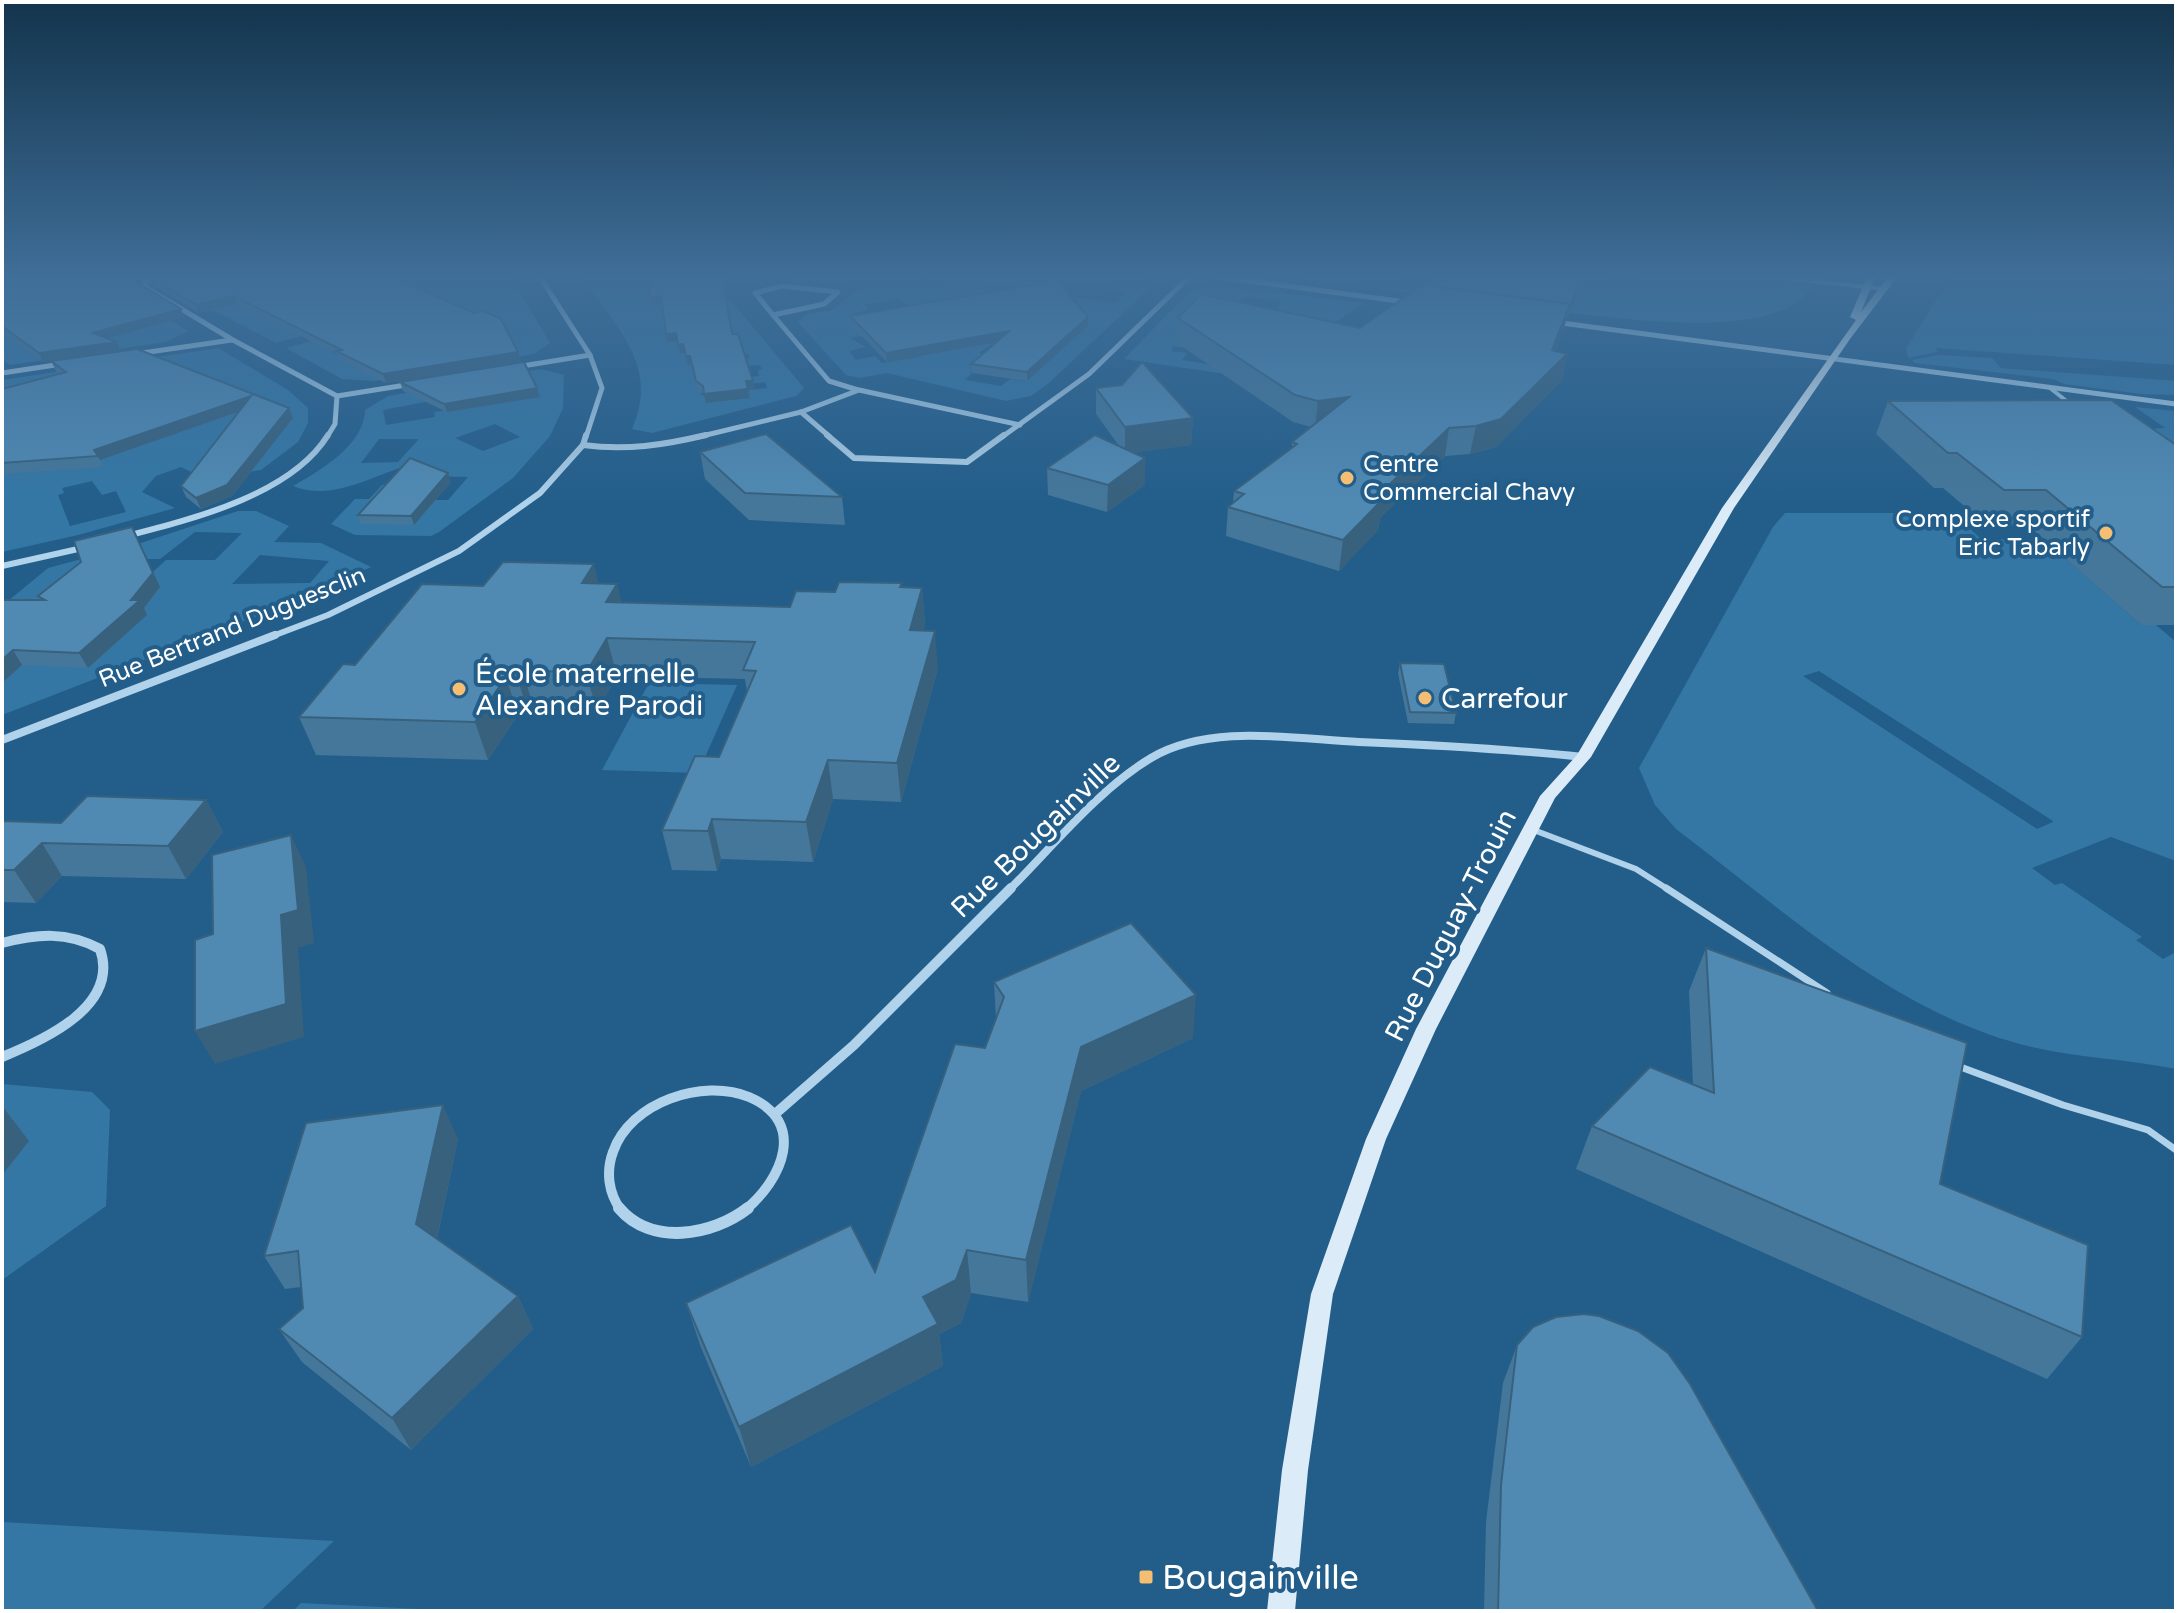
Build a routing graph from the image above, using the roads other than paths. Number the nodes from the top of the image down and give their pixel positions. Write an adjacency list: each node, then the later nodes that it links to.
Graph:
1 (145, 352): 8 (street)
2 (256, 352): 17 (street)
3 (588, 352): 9 (street, Rue Bertrand Duguesclin)
4 (804, 352): 16 (street)
5 (1111, 352): 21 (street)
6 (1788, 352): 10 (street)
7 (1836, 352): 10 (main road, Rue Duguay-Trouin)
8 (125, 355)
9 (590, 355): 12 (street); 22 (street, Rue Bertrand Duguesclin)
10 (1832, 358): 15 (street); 27 (main road, Rue Duguay-Trouin)
11 (64, 364): 13 (street)
12 (509, 368)
13 (2, 373)
14 (415, 383): 17 (street)
15 (2050, 388): 18 (lane); 19 (street)
16 (859, 390): 20 (street); 21 (street)
17 (337, 396): 23 (street)
18 (2071, 404)
19 (2176, 404)
20 (801, 412): 21 (street); 22 (street)
21 (1020, 425)
22 (583, 445): 26 (street, Rue Bertrand Duguesclin)
23 (125, 537)
24 (97, 544): 25 (street)
25 (2, 566)
26 (2, 740)
27 (1583, 757): 28 (main road, Rue Duguay-Trouin); 33 (street, Rue Bougainville)
28 (1531, 829): 30 (lane); 35 (main road, Rue Duguay-Trouin)
29 (2, 943): 31 (street)
30 (1829, 995)
31 (2, 1057)
32 (1943, 1059): 34 (lane)
33 (775, 1114): 33 (street)
34 (2176, 1150)
35 (1281, 1611)

